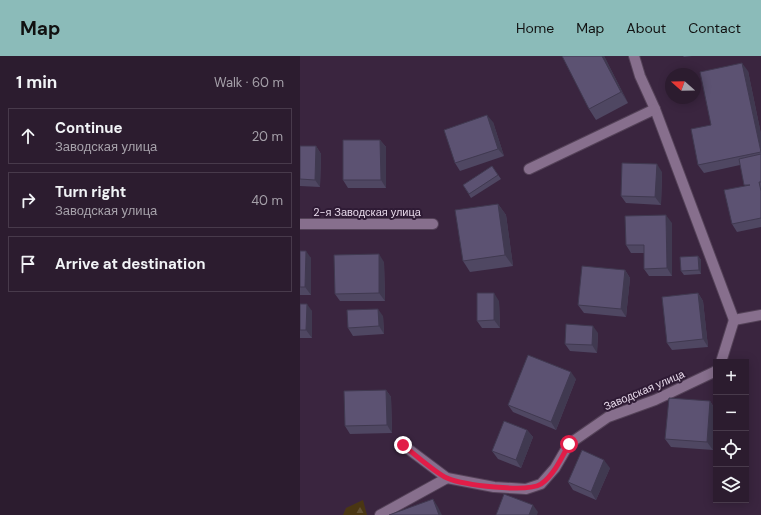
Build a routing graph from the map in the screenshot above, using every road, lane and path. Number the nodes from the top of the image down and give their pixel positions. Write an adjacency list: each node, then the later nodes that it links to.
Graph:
1 (634, 56): 2 (street)
2 (655, 109): 3 (street); 7 (street)
3 (529, 169)
4 (300, 224): 5 (street, 2-я Заводская улица)
5 (433, 224)
6 (761, 315): 7 (street)
7 (734, 320): 8 (street)
8 (722, 359)
9 (713, 372): 11 (street, Заводская улица)
10 (403, 445): 11 (street, Заводская улица)
11 (447, 478): 12 (street)
12 (380, 515)

